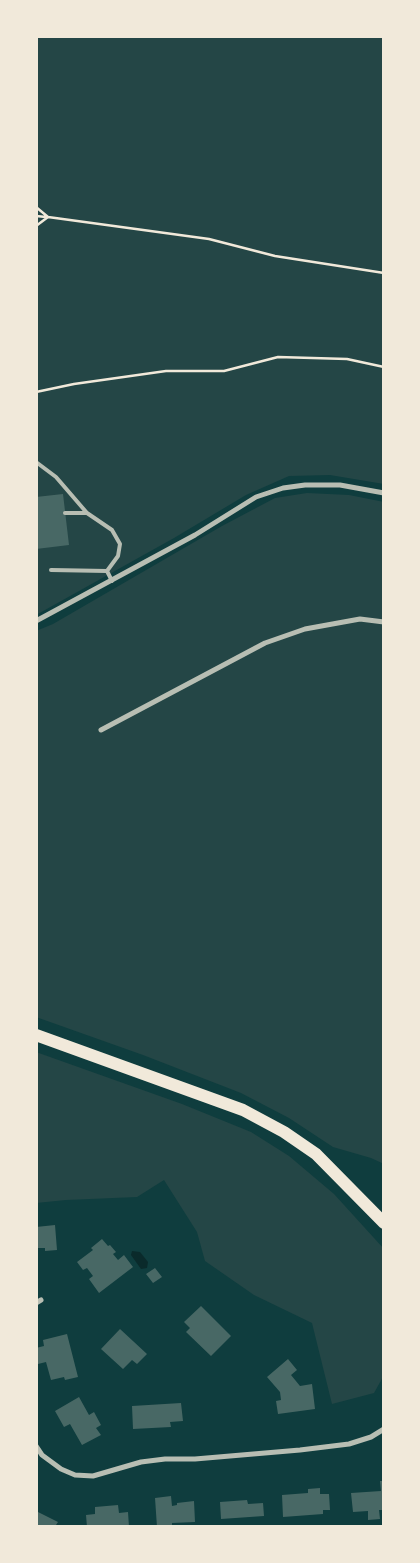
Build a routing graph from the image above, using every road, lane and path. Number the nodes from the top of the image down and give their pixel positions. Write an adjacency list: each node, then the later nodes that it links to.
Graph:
1 (36, 207): 3 (path)
2 (36, 216): 3 (path)
3 (48, 217): 4 (path); 5 (path)
4 (36, 226)
5 (383, 274)
6 (384, 367): 7 (path)
7 (36, 392)
8 (36, 462): 10 (lane)
9 (384, 493): 14 (street)
10 (87, 513): 11 (lane); 13 (lane)
11 (65, 514)
12 (51, 570): 13 (lane)
13 (107, 571): 14 (lane)
14 (112, 581): 15 (street)
15 (36, 622)
16 (384, 622): 17 (street)
17 (101, 730)
18 (36, 1036): 19 (main road)
19 (384, 1223)
20 (384, 1429): 21 (street)
21 (36, 1446)

